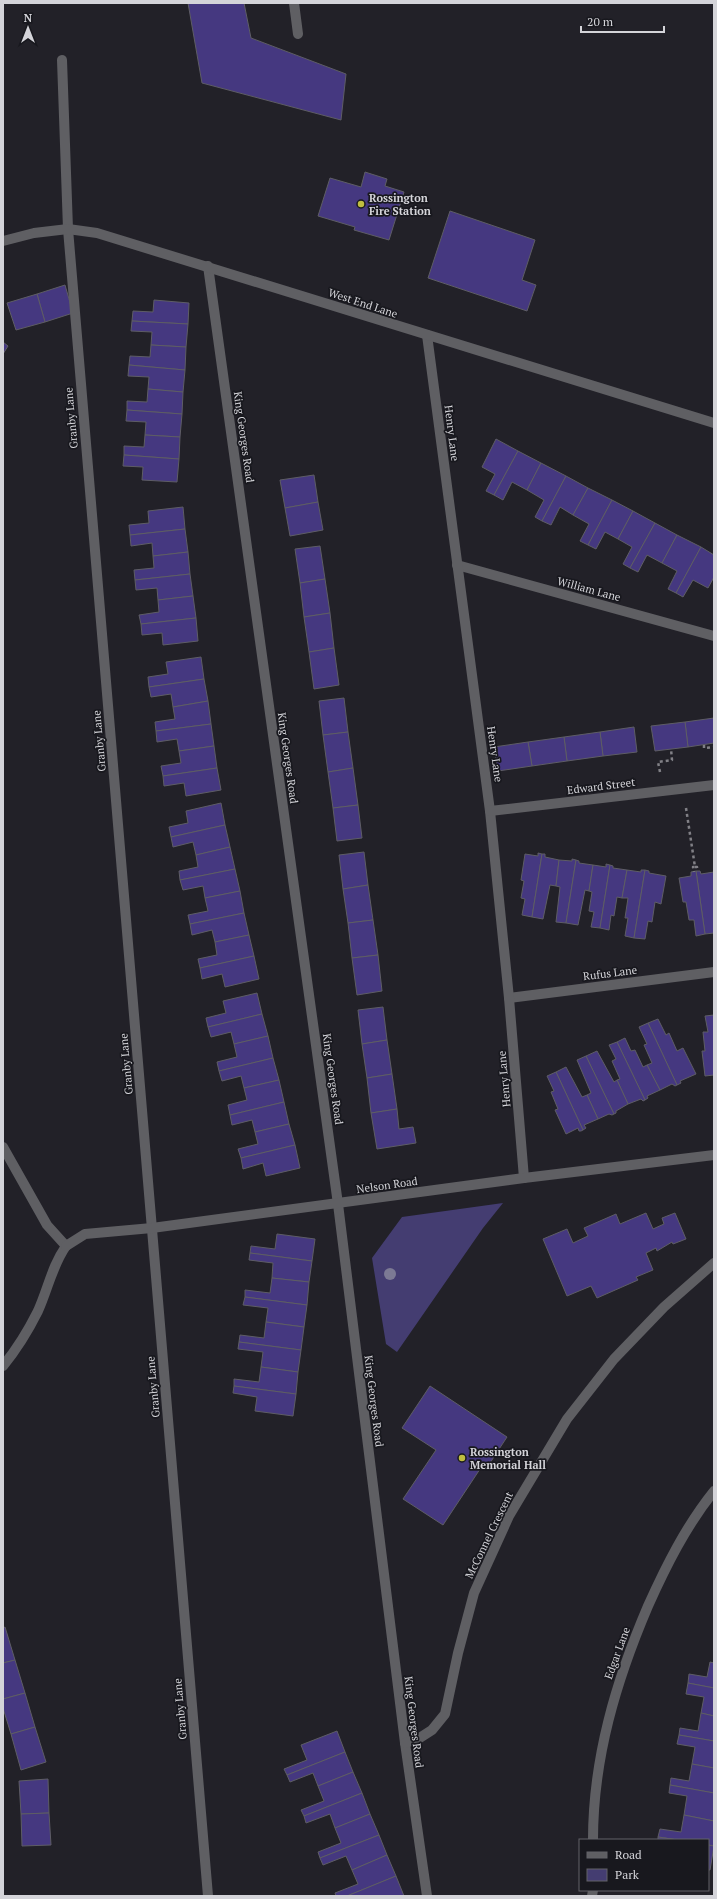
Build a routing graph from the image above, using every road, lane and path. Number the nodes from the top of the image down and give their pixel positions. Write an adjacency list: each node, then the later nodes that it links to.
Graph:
1 (294, 3): 2 (street)
2 (298, 34)
3 (62, 60): 4 (street, Granby Lane)
4 (68, 229): 5 (street, West End Lane); 6 (street, West End Lane); 25 (street, Granby Lane)
5 (3, 241)
6 (208, 266): 7 (street, West End Lane); 24 (street, King Georges Road)
7 (427, 335): 8 (street, West End Lane); 9 (street, Henry Lane)
8 (714, 421)
9 (457, 564): 10 (street, William Lane); 17 (street, Henry Lane)
10 (714, 636)
11 (704, 745): 12 (path)
12 (714, 747)
13 (671, 749): 16 (path)
14 (714, 785): 15 (street, Edward Street)
15 (683, 789): 16 (street, Edward Street); 18 (path)
16 (662, 791): 17 (street, Edward Street)
17 (490, 811): 20 (street, Henry Lane)
18 (696, 871)
19 (714, 972): 20 (street, Rufus Lane)
20 (509, 998): 23 (street, Henry Lane)
21 (3, 1147): 26 (street)
22 (714, 1155): 23 (street, Nelson Road)
23 (524, 1178): 24 (street, Nelson Road)
24 (338, 1204): 25 (street, Nelson Road); 30 (street, King Georges Road)
25 (152, 1228): 26 (street, Nelson Road); 32 (street, Granby Lane)
26 (66, 1246): 28 (street)
27 (714, 1263): 30 (street, McConnel Crescent)
28 (3, 1366)
29 (714, 1491): 31 (street, Edgar Lane)
30 (405, 1742): 33 (street, King Georges Road)
31 (593, 1839)
32 (208, 1896)
33 (427, 1896)

